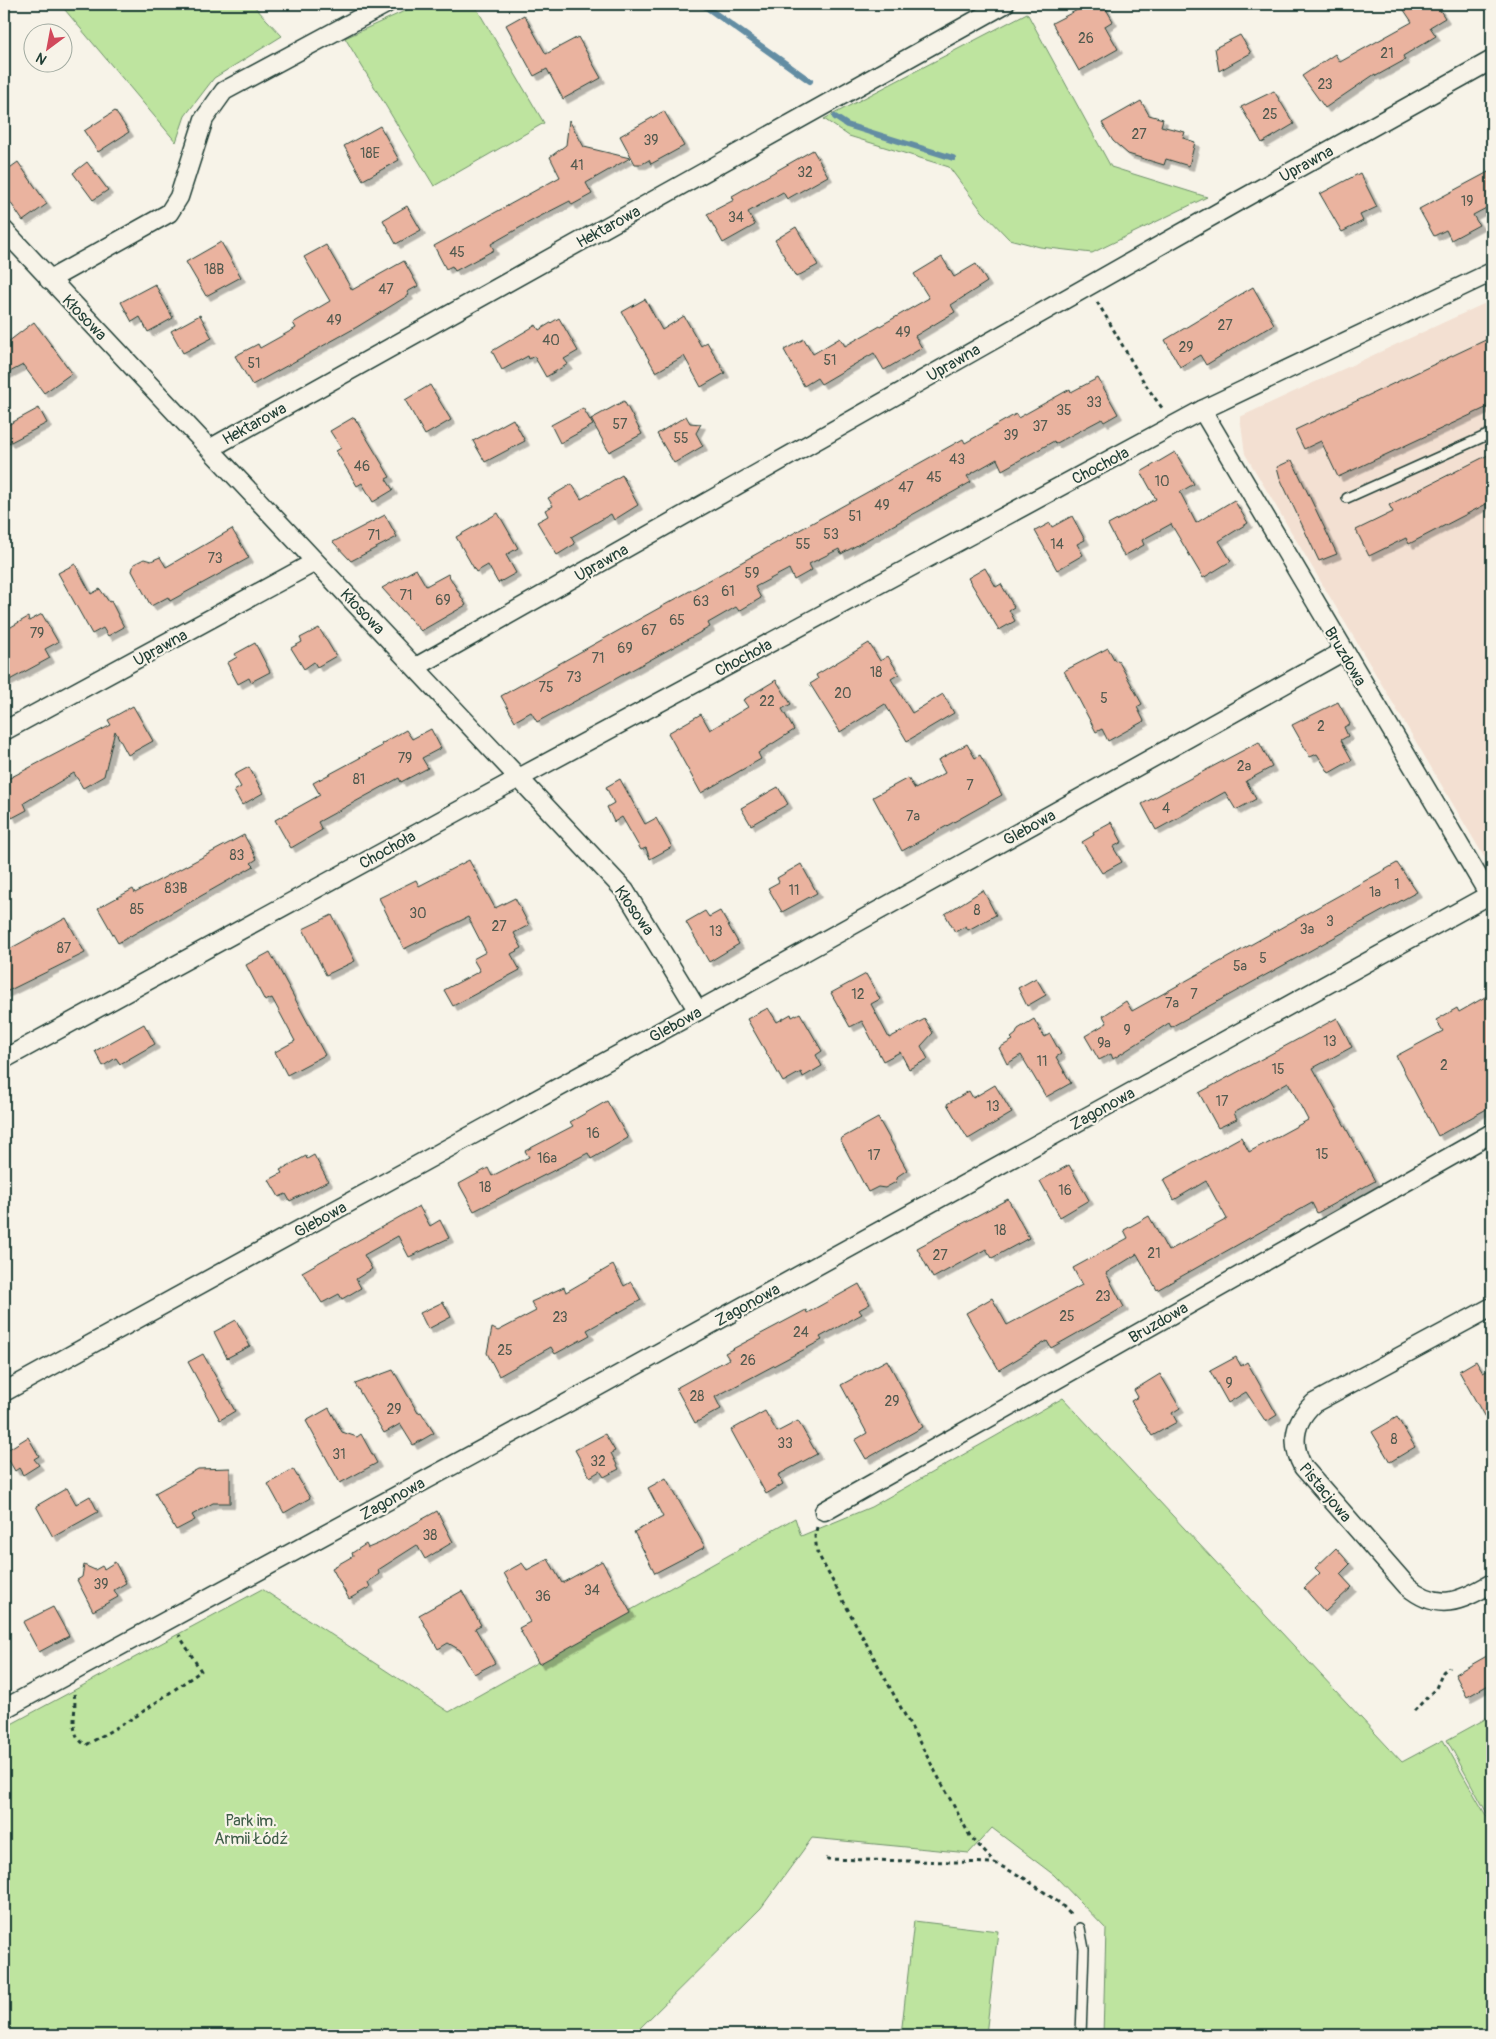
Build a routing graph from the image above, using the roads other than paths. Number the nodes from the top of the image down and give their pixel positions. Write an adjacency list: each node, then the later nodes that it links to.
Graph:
1 (386, 4): 6 (street)
2 (1005, 4): 9 (street, Hektarowa)
3 (1492, 60): 13 (street, Uprawna)
4 (4, 230): 6 (street, Kłosowa)
5 (1492, 272): 7 (street, Chochoła)
6 (49, 280): 9 (street, Kłosowa)
7 (1202, 410): 12 (street, Bruzdowa); 15 (street, Chochoła)
8 (1492, 433): 10 (lane)
9 (211, 448): 11 (street, Kłosowa)
10 (1347, 498)
11 (315, 562): 13 (street, Kłosowa); 14 (street, Uprawna)
12 (1344, 651): 16 (street, Bruzdowa); 17 (street, Glebowa)
13 (416, 667): 15 (street, Kłosowa)
14 (4, 731)
15 (519, 778): 17 (street, Kłosowa); 18 (street, Chochoła)
16 (1491, 898): 24 (street, Zagonowa)
17 (698, 1011): 21 (street, Glebowa)
18 (4, 1059)
19 (1492, 1133): 22 (street, Bruzdowa)
20 (1492, 1307): 23 (street, Pistacjowa)
21 (4, 1392)
22 (824, 1511)
23 (1492, 1583)
24 (4, 1709)
25 (1080, 1928): 26 (lane)
26 (1081, 2035)

